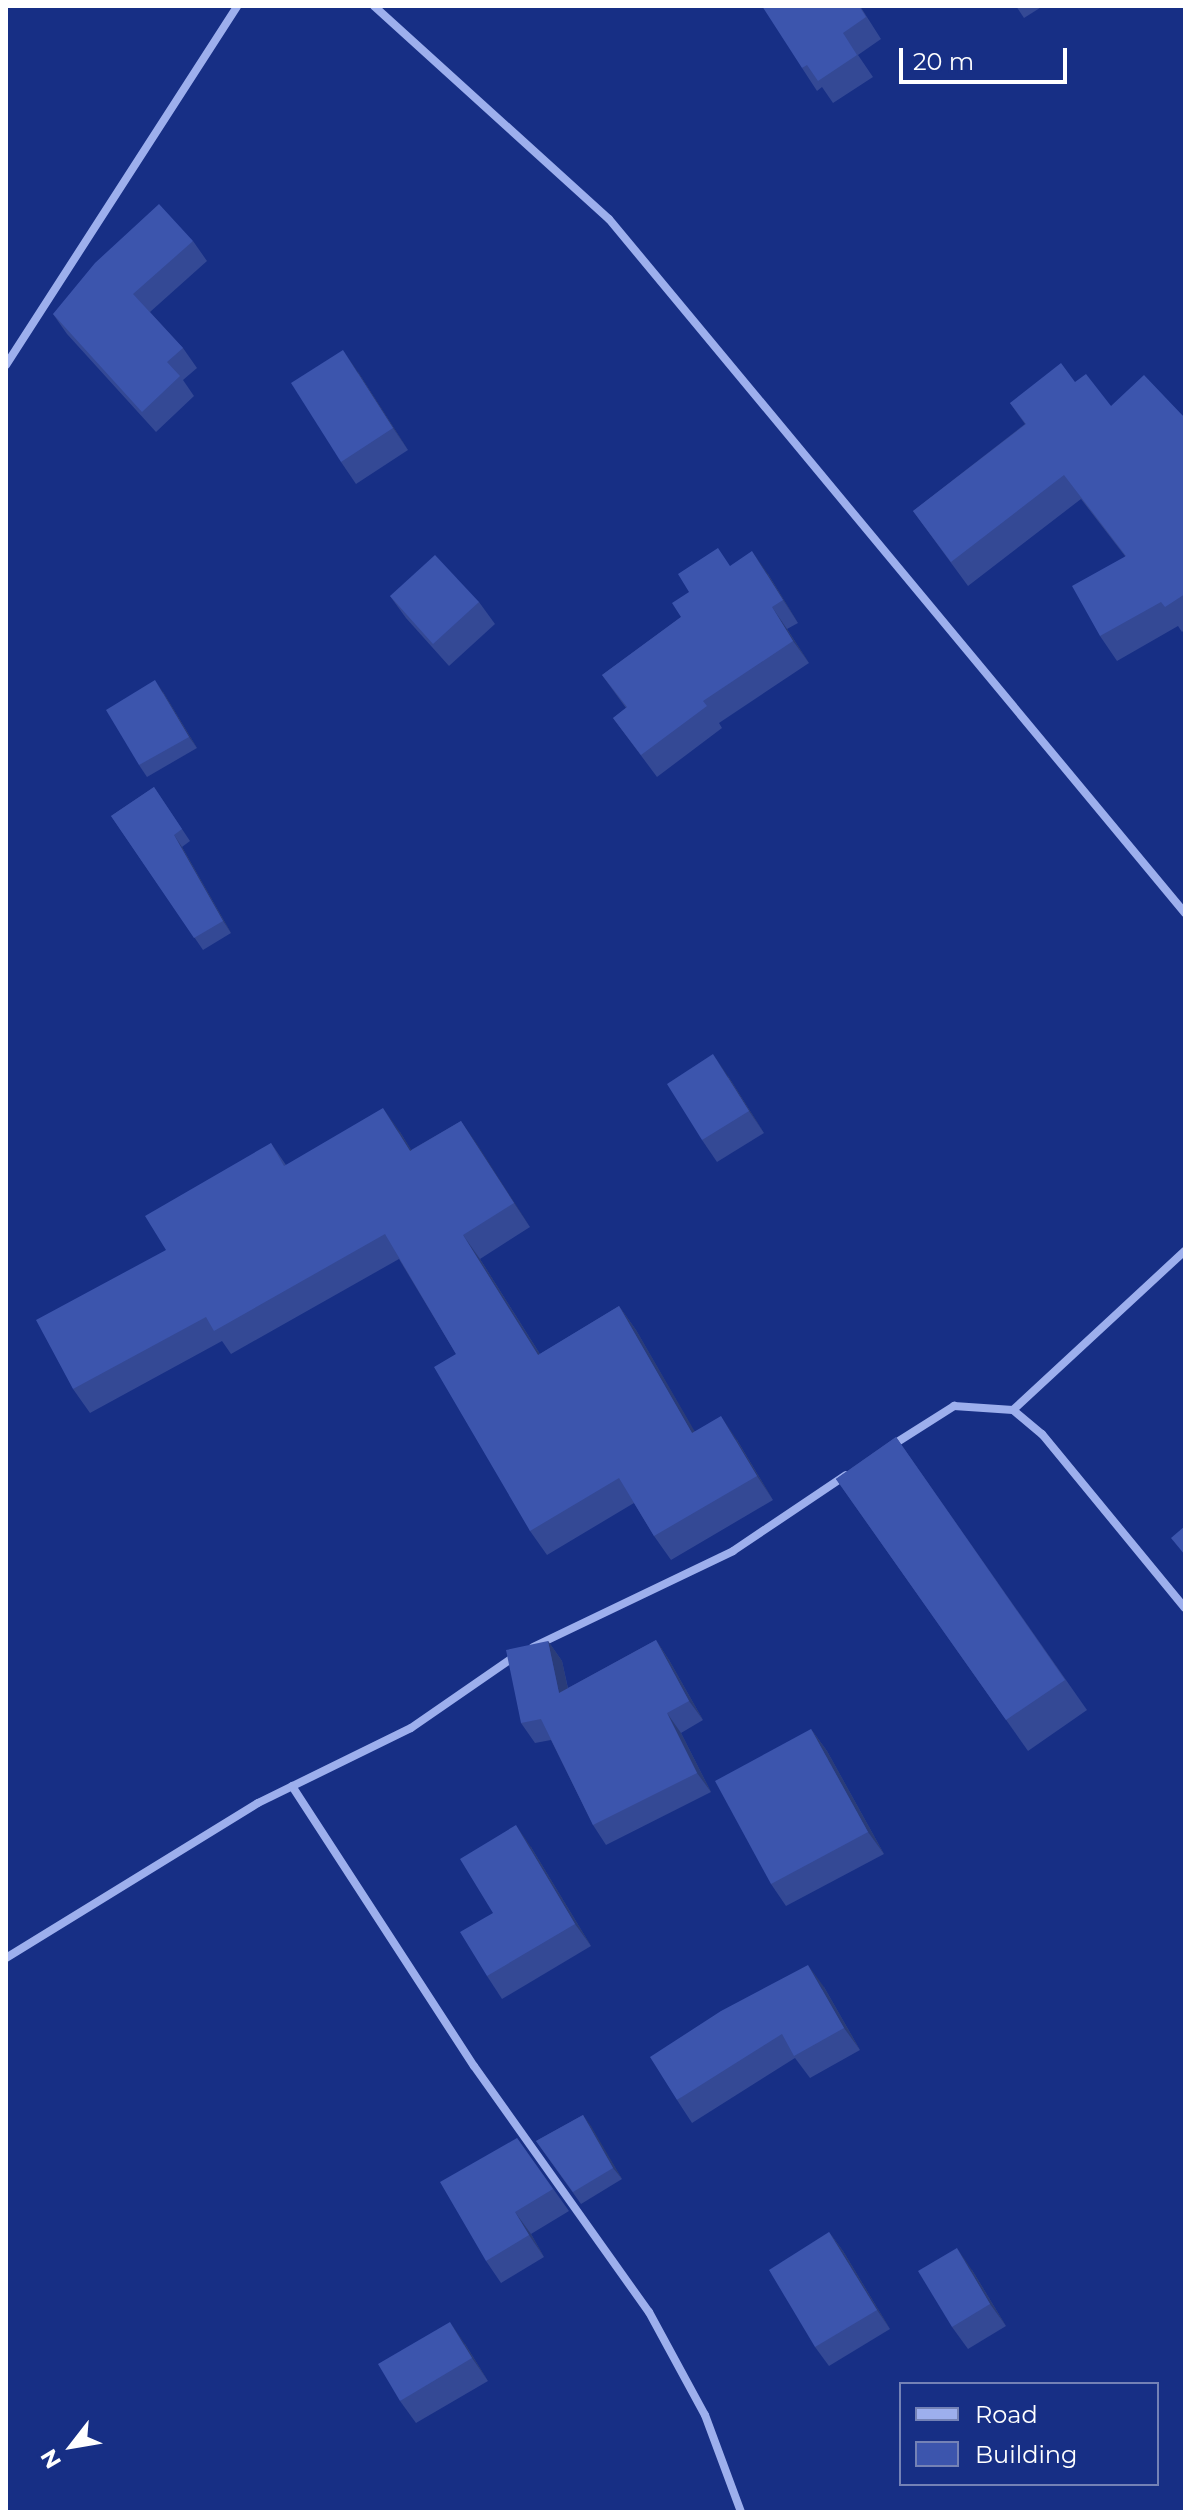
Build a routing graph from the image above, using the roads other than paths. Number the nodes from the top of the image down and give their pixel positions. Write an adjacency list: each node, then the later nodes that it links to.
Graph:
1 (237, 6): 3 (street)
2 (374, 6): 4 (street)
3 (6, 365)
4 (1185, 913)
5 (1185, 1251): 6 (street)
6 (1013, 1410): 7 (street); 9 (street)
7 (877, 1455)
8 (851, 1472): 10 (street)
9 (1185, 1608)
10 (292, 1786): 11 (street); 12 (street)
11 (6, 1958)
12 (741, 2512)

